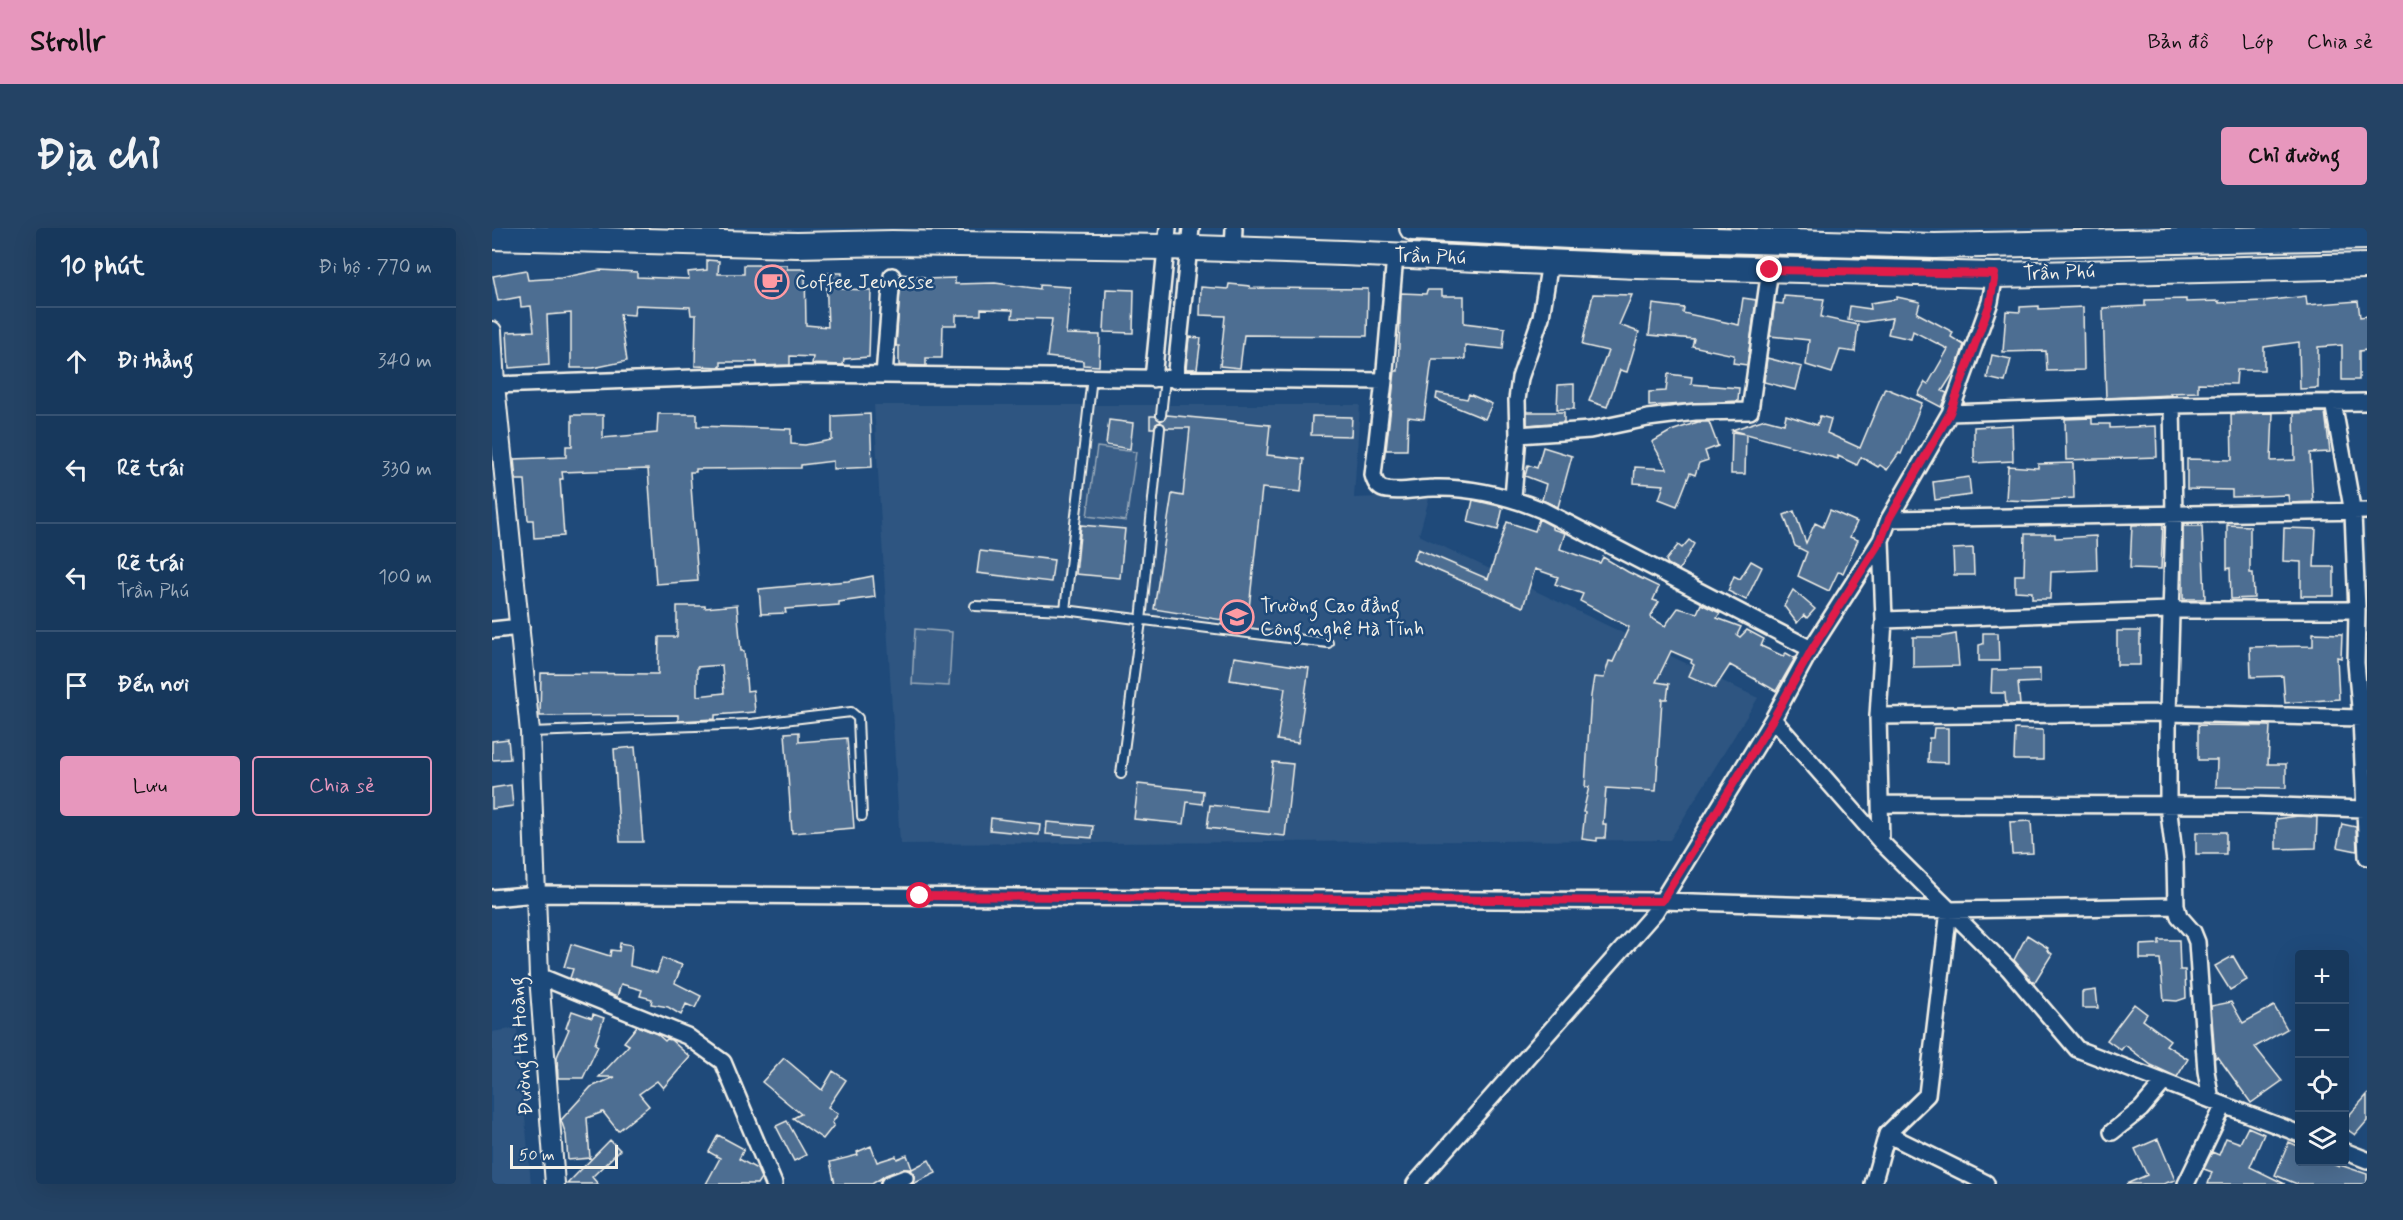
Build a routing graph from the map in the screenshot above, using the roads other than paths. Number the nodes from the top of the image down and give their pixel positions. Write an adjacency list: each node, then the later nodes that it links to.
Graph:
1 (1412, 228): 3 (main road, Trần Phú)
2 (2246, 234): 3 (main road, Trần Phú); 5 (main road, Trần Phú)
3 (1801, 236)
4 (492, 237): 6 (main road, Trần Phú)
5 (2367, 237)
6 (1179, 238): 7 (main road, Trần Phú); 17 (street); 17 (street)
7 (1233, 239): 8 (main road, Trần Phú)
8 (1395, 256): 9 (main road, Trần Phú); 18 (street)
9 (1550, 262): 11 (main road, Trần Phú); 26 (street)
10 (2367, 266): 12 (main road, Trần Phú)
11 (1770, 270): 12 (main road, Trần Phú); 26 (street)
12 (1995, 274): 23 (street)
13 (892, 276): 15 (street)
14 (492, 331): 19 (street, Đường Hà Hoàng)
15 (884, 375): 16 (street); 19 (street)
16 (1092, 377): 17 (street); 33 (lane)
17 (1164, 379): 18 (street); 24 (lane)
18 (1384, 381): 27 (street)
19 (494, 385): 38 (street, Đường Hà Hoàng)
20 (2334, 402): 21 (street); 22 (street); 28 (street)
21 (2367, 402)
22 (2172, 405): 23 (street); 29 (street)
23 (1950, 413): 30 (street)
24 (1161, 415)
25 (1160, 428): 37 (lane)
26 (1518, 435): 27 (street)
27 (1513, 498): 41 (street)
28 (2360, 512): 29 (street); 35 (street)
29 (2174, 516): 30 (street); 34 (street)
30 (1889, 519): 31 (street)
31 (1881, 540): 36 (street); 41 (street)
32 (975, 606): 33 (lane)
33 (1065, 610): 37 (lane)
34 (2170, 610): 35 (street); 36 (street); 42 (street)
35 (2357, 610): 44 (street)
36 (1884, 620): 43 (street)
37 (1141, 621): 40 (lane); 47 (lane)
38 (521, 627): 39 (street); 46 (street, Đường Hà Hoàng)
39 (492, 630)
40 (1328, 643)
41 (1812, 649): 45 (street)
42 (2168, 713): 43 (street); 44 (street); 49 (street)
43 (1878, 716): 48 (street)
44 (2361, 718): 50 (street)
45 (1773, 719): 52 (street); 56 (street)
46 (530, 732): 51 (lane); 54 (street, Đường Hà Hoàng)
47 (1121, 774)
48 (1881, 804): 49 (street); 52 (street)
49 (2168, 805): 50 (street); 57 (street)
50 (2363, 808): 53 (street)
51 (862, 816)
52 (1881, 842): 58 (street)
53 (2367, 857)
54 (537, 894): 55 (street); 56 (street); 59 (street, Đường Hà Hoàng)
55 (492, 898)
56 (1662, 901): 58 (street); 71 (street)
57 (2176, 906): 58 (street); 61 (street)
58 (1949, 910): 60 (street); 64 (street)
59 (539, 976): 68 (street, Đường Hà Hoàng); 69 (street)
60 (2164, 1082): 61 (street); 62 (street)
61 (2218, 1103): 63 (street); 74 (street)
62 (2112, 1132)
63 (2295, 1132)
64 (1887, 1134): 72 (street); 73 (street)
65 (2349, 1153): 66 (street)
66 (2367, 1160)
67 (905, 1178): 70 (street)
68 (555, 1184)
69 (774, 1184)
70 (889, 1184)
71 (1415, 1184)
72 (1874, 1184)
73 (1987, 1184)
74 (2186, 1184)

